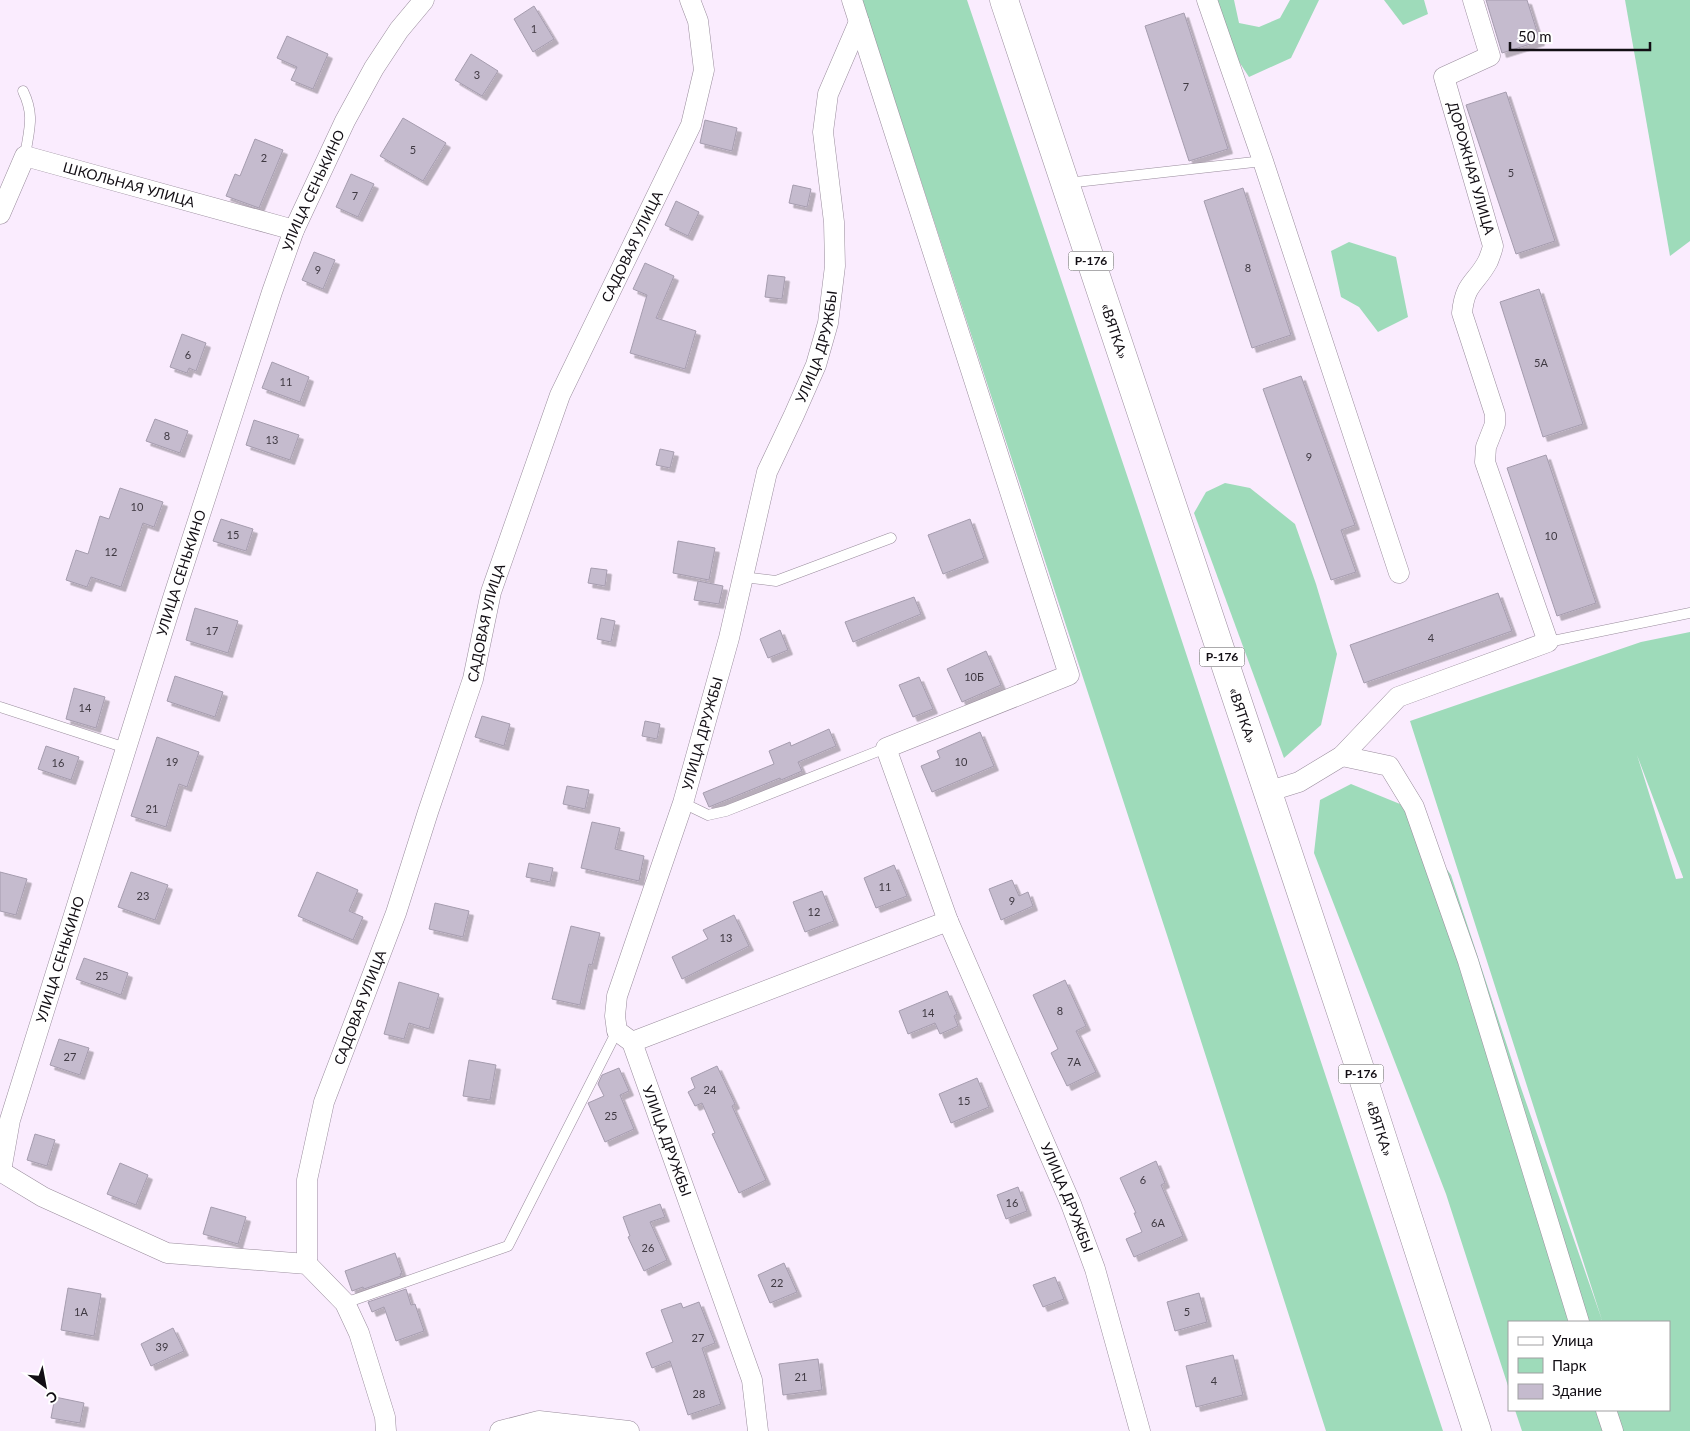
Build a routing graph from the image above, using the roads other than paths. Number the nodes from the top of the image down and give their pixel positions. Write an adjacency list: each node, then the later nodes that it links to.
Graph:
1 (424, 0): 13 (street, УЛИЦА СЕНЬКИНО)
2 (690, 0): 28 (street, САДОВАЯ УЛИЦА)
3 (852, 0): 7 (street)
4 (1004, 0): 11 (main road, «ВЯТКА» / Р-176)
5 (1207, 0): 10 (street)
6 (1473, 0): 18 (street, ДОРОЖНАЯ УЛИЦА)
7 (859, 22): 16 (street, УЛИЦА ДРУЖБЫ); 21 (street)
8 (23, 90): 9 (lane)
9 (26, 156): 12 (street); 13 (street, ШКОЛЬНАЯ УЛИЦА)
10 (1263, 161): 11 (lane); 15 (street)
11 (1065, 183): 23 (main road, «ВЯТКА» / Р-176)
12 (0, 214)
13 (294, 230): 20 (street, УЛИЦА СЕНЬКИНО)
14 (891, 538): 16 (lane)
15 (1399, 573)
16 (743, 577): 24 (street, УЛИЦА ДРУЖБЫ)
17 (1690, 613): 18 (lane)
18 (1548, 642): 22 (street)
19 (0, 707): 20 (lane)
20 (126, 748): 27 (street, УЛИЦА СЕНЬКИНО)
21 (886, 748): 24 (lane); 25 (street, УЛИЦА ДРУЖБЫ)
22 (1342, 756): 23 (street); 30 (street)
23 (1267, 792): 37 (main road, «ВЯТКА» / Р-176)
24 (683, 803): 26 (street, УЛИЦА ДРУЖБЫ)
25 (948, 921): 26 (street); 36 (street, УЛИЦА ДРУЖБЫ)
26 (624, 1037): 29 (lane); 35 (street, УЛИЦА ДРУЖБЫ)
27 (1, 1171): 28 (street)
28 (307, 1264): 29 (street)
29 (345, 1303): 32 (street)
30 (1579, 1321)
31 (1606, 1411): 38 (street)
32 (386, 1431)
33 (500, 1431): 34 (street)
34 (629, 1431)
35 (758, 1431)
36 (1140, 1431)
37 (1477, 1431)
38 (1613, 1431)

